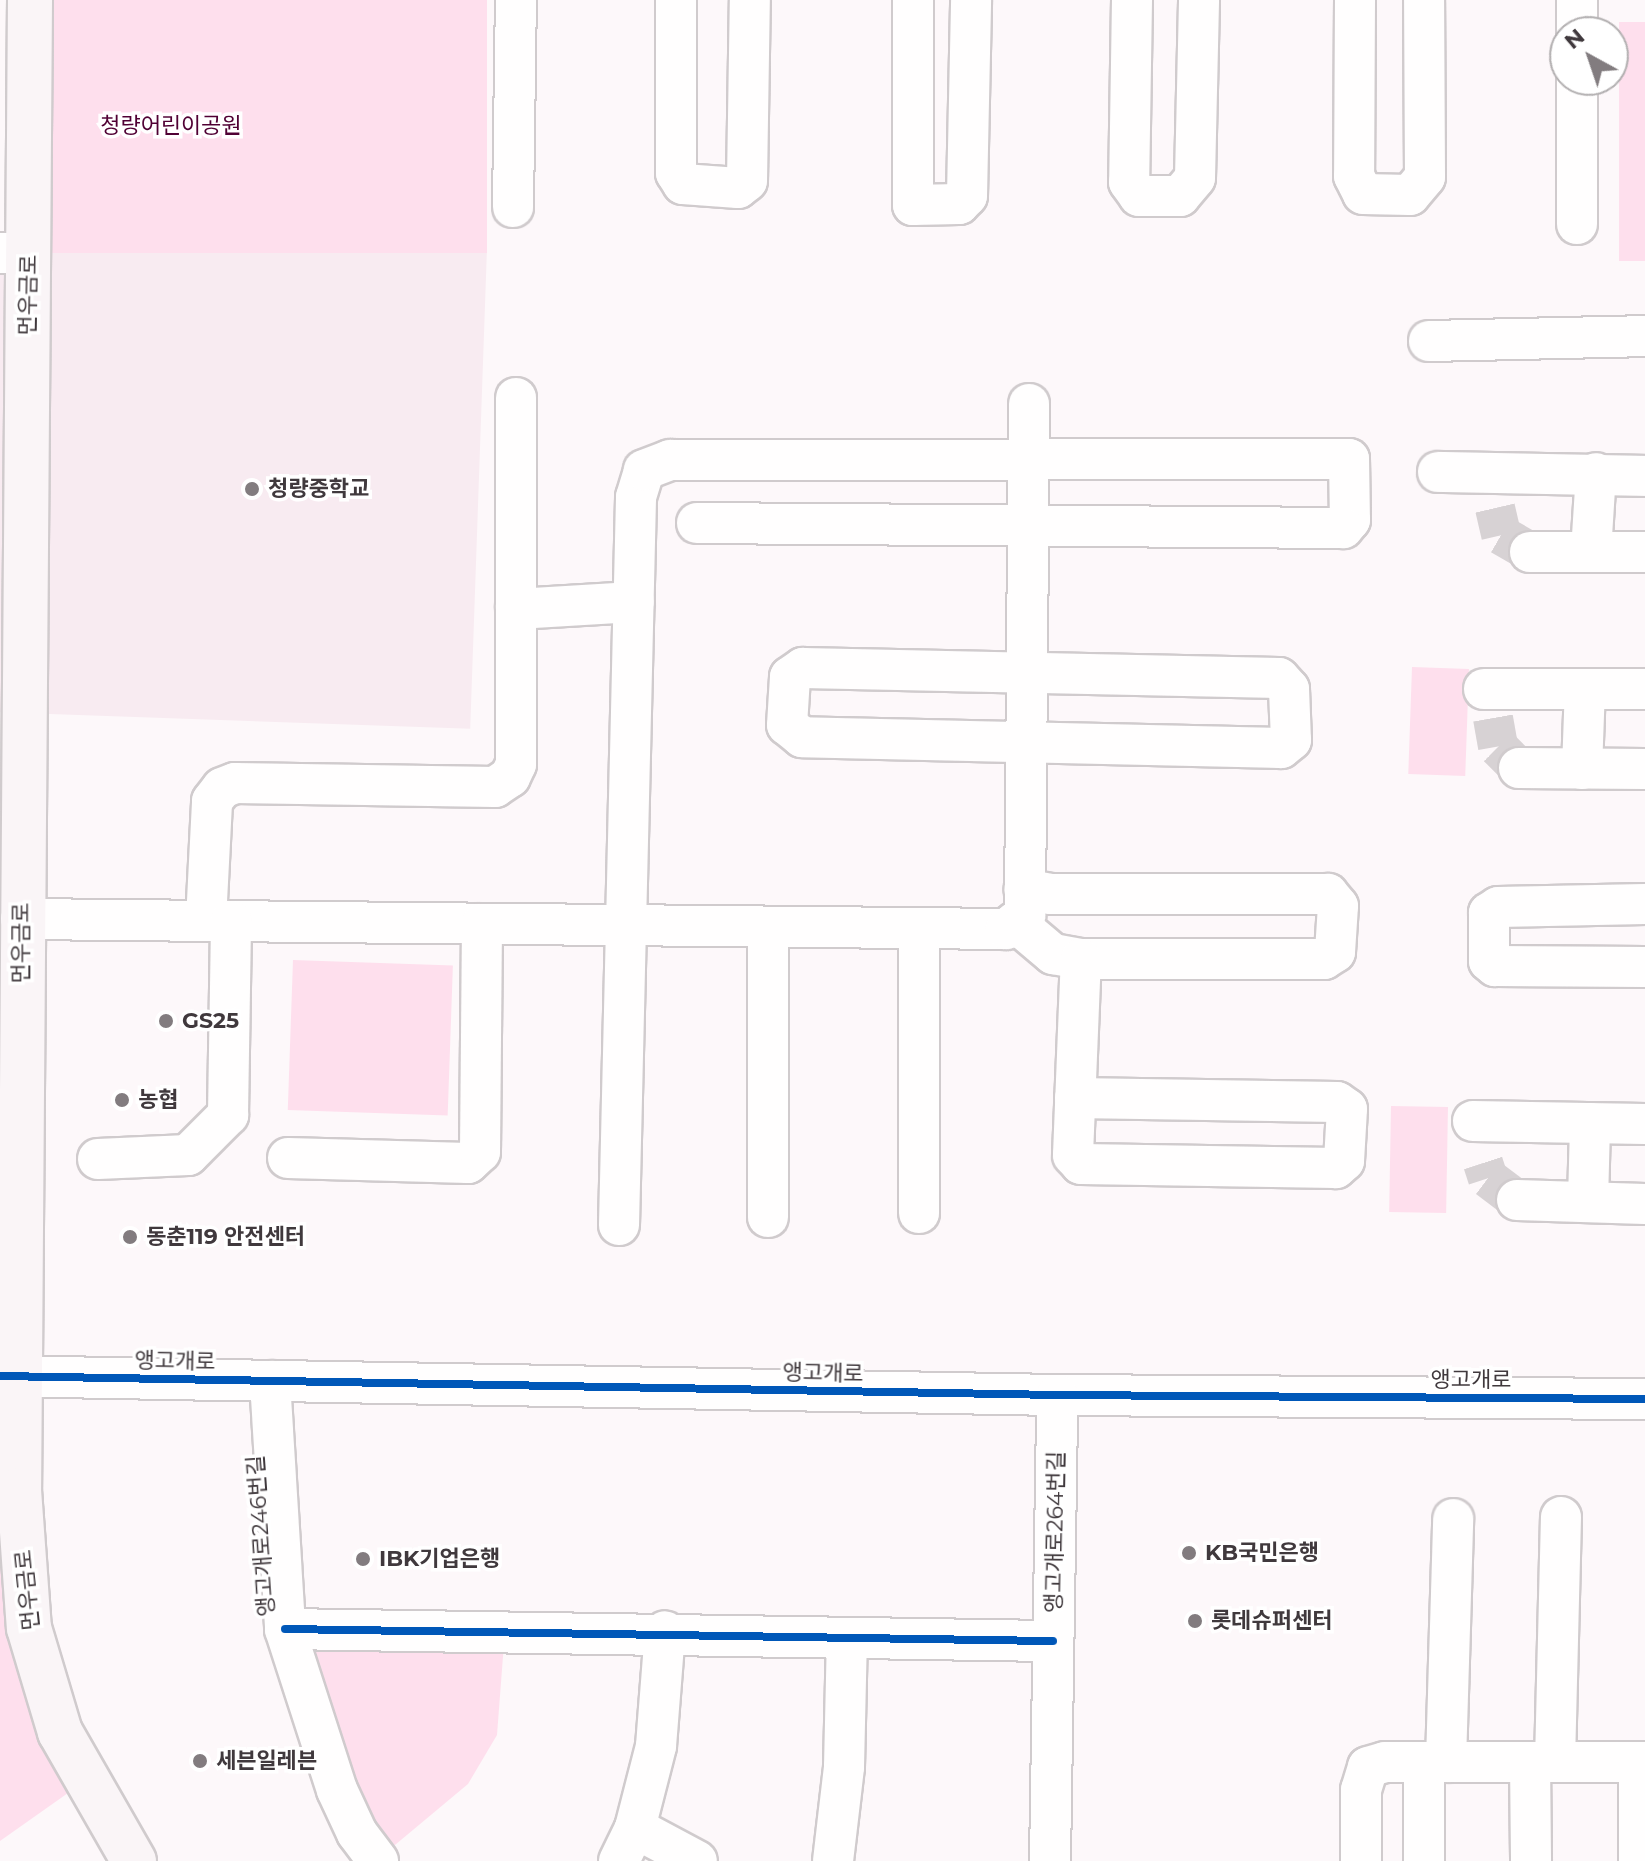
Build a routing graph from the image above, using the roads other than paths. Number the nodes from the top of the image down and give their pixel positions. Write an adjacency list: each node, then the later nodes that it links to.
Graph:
1 (30, 0): 14 (main road, 먼우금로)
2 (516, 0): 12 (street)
3 (676, 0): 4 (street)
4 (750, 0)
5 (913, 0): 6 (street)
6 (971, 0)
7 (1132, 0): 8 (street)
8 (1199, 0)
9 (1355, 0): 10 (street)
10 (1424, 0)
11 (1577, 96): 13 (street)
12 (513, 207)
13 (1577, 224)
14 (14, 253): 40 (main road, 먼우금로)
15 (1645, 336): 16 (street)
16 (1429, 341)
17 (516, 398): 29 (street)
18 (1029, 404): 19 (street)
19 (1029, 463): 24 (street); 24 (street); 28 (street)
20 (1438, 472): 21 (street)
21 (1596, 473): 22 (street); 26 (street)
22 (1645, 476)
23 (697, 523): 24 (street)
24 (1028, 526): 30 (street)
25 (1530, 552): 26 (street)
26 (1591, 552): 27 (street)
27 (1645, 552)
28 (634, 602): 29 (street); 43 (street)
29 (516, 609): 41 (street)
30 (1026, 673): 34 (street); 34 (street); 34 (street)
31 (1484, 689): 32 (street)
32 (1585, 689): 33 (street); 36 (street)
33 (1645, 689)
34 (1026, 742): 39 (street)
35 (1519, 768): 36 (street)
36 (1582, 769): 37 (street)
37 (1645, 769)
38 (1645, 904): 47 (street)
39 (1019, 906): 45 (street); 46 (street); 46 (street)
40 (21, 919): 41 (street); 48 (main road, 먼우금로)
41 (219, 921): 42 (street); 54 (street)
42 (482, 924): 43 (street); 53 (street)
43 (626, 925): 44 (street); 62 (street)
44 (768, 927): 45 (street); 60 (street)
45 (919, 928): 59 (street)
46 (1081, 959): 49 (street)
47 (1645, 967)
48 (10, 1014): 55 (main road, 먼우금로)
49 (1075, 1098): 49 (street)
50 (1473, 1121): 51 (street)
51 (1590, 1123): 52 (street); 57 (street)
52 (1645, 1124)
53 (288, 1158)
54 (98, 1159)
55 (9, 1175): 61 (main road, 먼우금로)
56 (1517, 1200): 57 (street)
57 (1588, 1202): 58 (street)
58 (1645, 1204)
59 (919, 1213)
60 (768, 1217)
61 (9, 1224): 63 (main road, 먼우금로)
62 (619, 1225)
63 (8, 1376): 64 (street, 앵고개로); 77 (main road, 먼우금로)
64 (270, 1381): 65 (street, 앵고개로); 69 (street, 앵고개로246번길)
65 (1057, 1395): 66 (street, 앵고개로); 72 (street, 앵고개로264번길)
66 (1645, 1399)
67 (1561, 1517): 74 (street)
68 (1453, 1519): 73 (street)
69 (285, 1629): 70 (street); 78 (street, 앵고개로246번길)
70 (665, 1631): 71 (street); 76 (street)
71 (847, 1638): 72 (street); 80 (street)
72 (1053, 1641): 81 (street, 앵고개로264번길)
73 (1435, 1762): 74 (street); 82 (street); 83 (street)
74 (1543, 1762): 75 (street); 84 (street)
75 (1642, 1762): 85 (street)
76 (627, 1845): 79 (street)
77 (134, 1861)
78 (378, 1861)
79 (697, 1861)
80 (833, 1861)
81 (1050, 1861)
82 (1361, 1861)
83 (1424, 1861)
84 (1531, 1861)
85 (1639, 1861)

